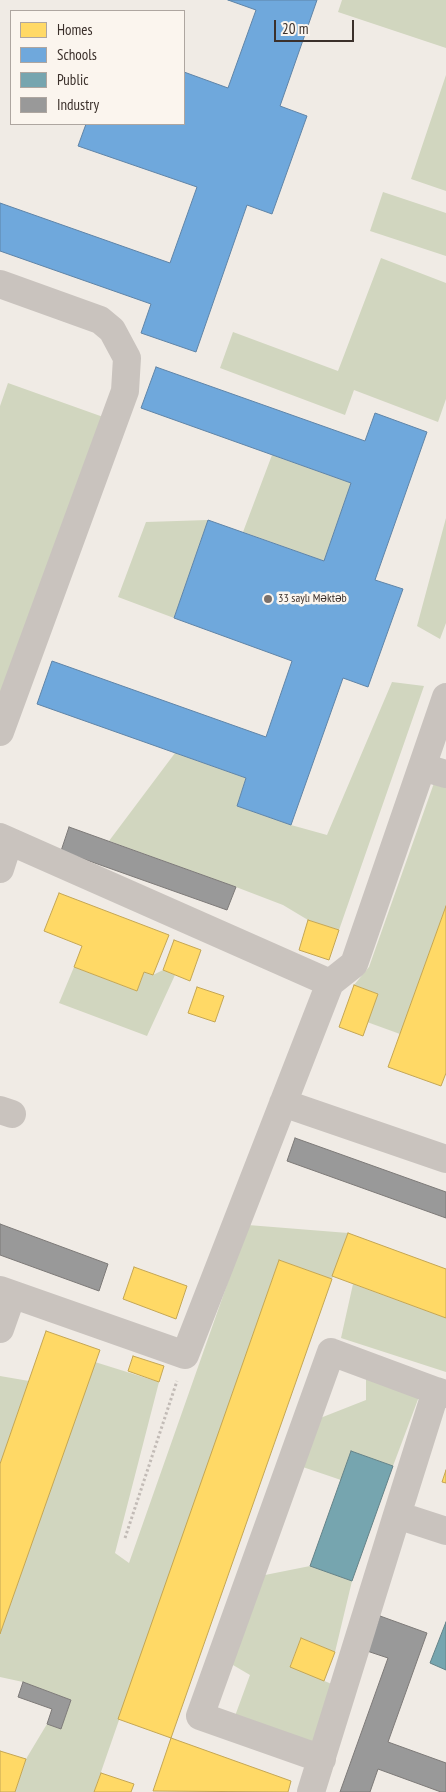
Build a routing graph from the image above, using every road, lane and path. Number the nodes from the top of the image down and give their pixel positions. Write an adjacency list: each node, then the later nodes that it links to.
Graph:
1 (0, 284): 3 (lane)
2 (446, 698): 4 (lane)
3 (0, 732)
4 (434, 770): 7 (lane)
5 (5, 839): 6 (lane); 7 (lane)
6 (0, 869)
7 (330, 983): 8 (lane)
8 (283, 1103): 9 (lane); 12 (lane)
9 (446, 1159)
10 (6, 1292): 11 (lane); 12 (lane)
11 (0, 1329)
12 (185, 1355): 16 (path)
13 (441, 1392): 14 (lane); 17 (lane)
14 (397, 1515): 15 (lane); 17 (lane)
15 (446, 1531)
16 (125, 1538)
17 (322, 1759): 18 (lane)
18 (311, 1792)

